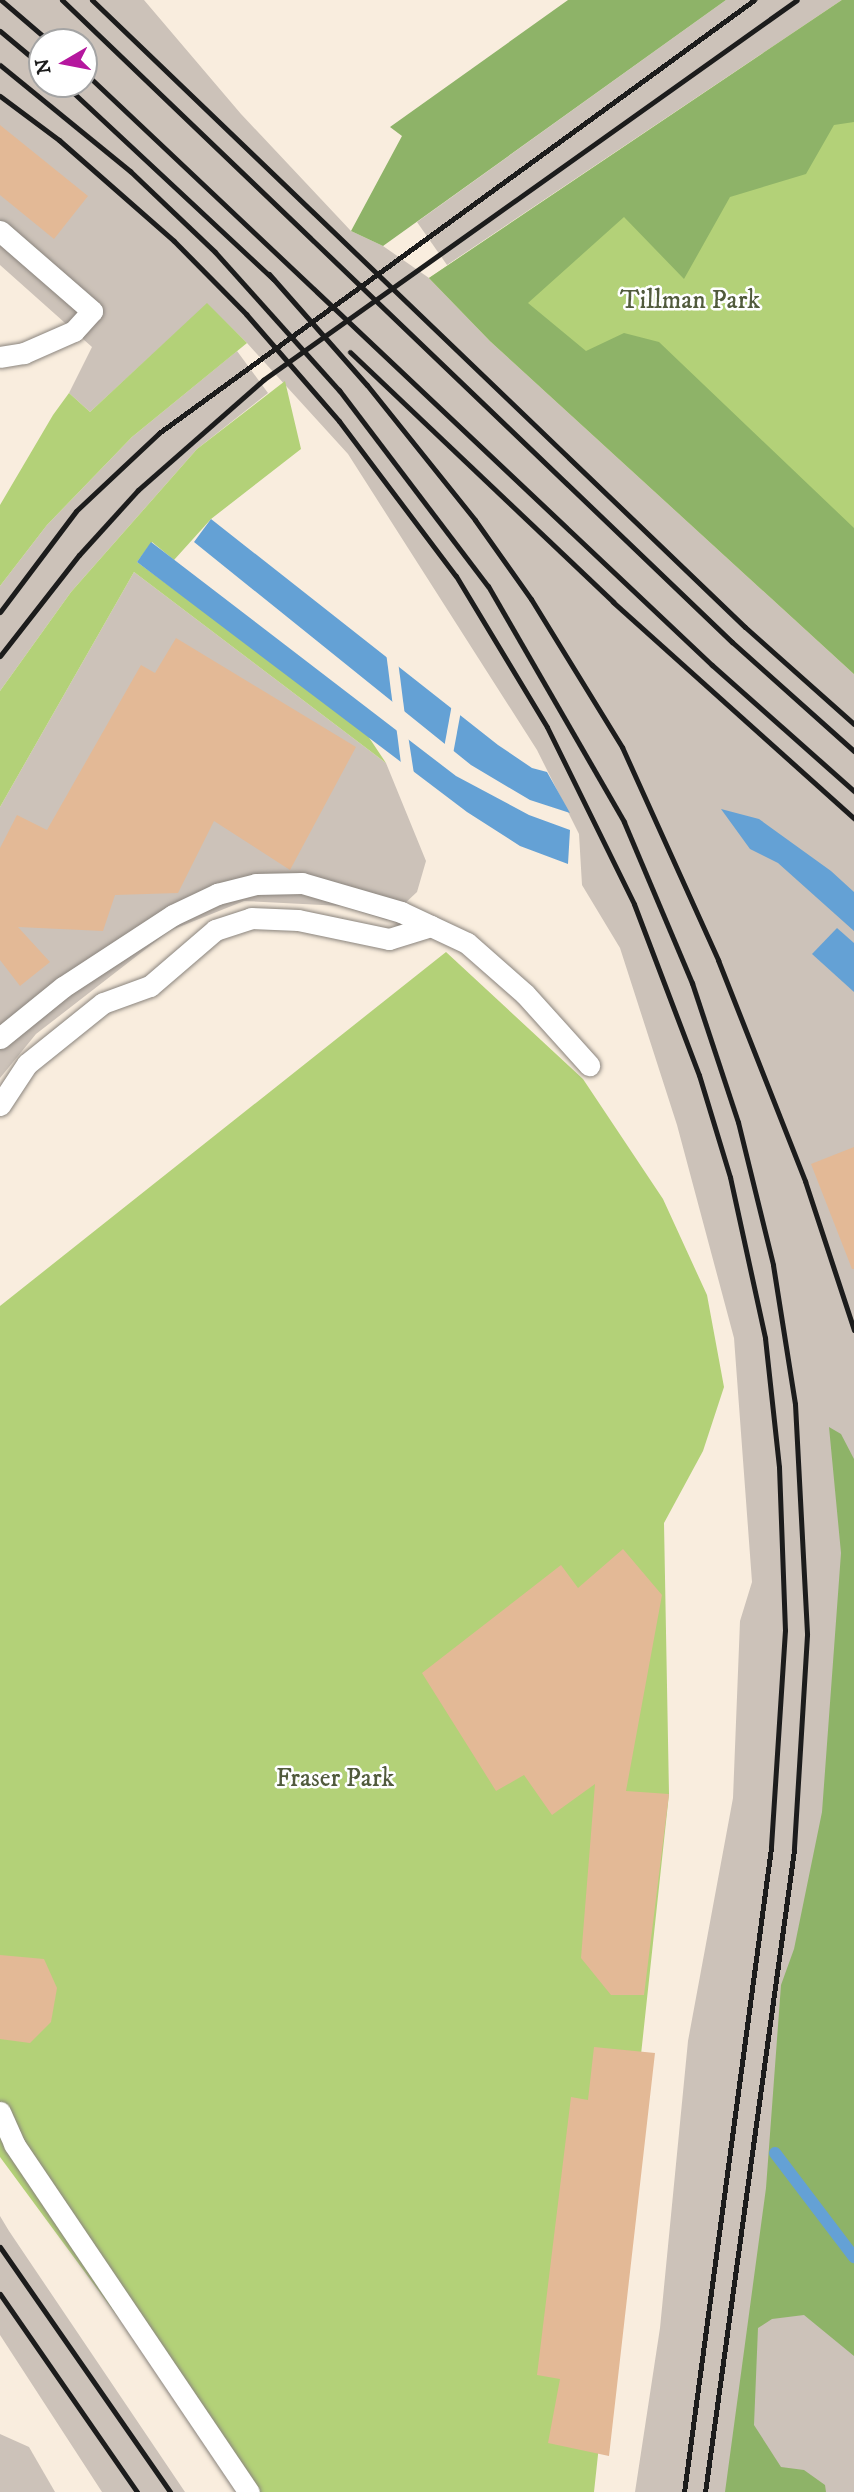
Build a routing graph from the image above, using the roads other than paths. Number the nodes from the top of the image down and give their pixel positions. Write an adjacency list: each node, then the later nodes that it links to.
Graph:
1 (0, 231): 2 (lane)
2 (0, 357)
3 (431, 926): 4 (lane); 5 (lane); 6 (lane)
4 (0, 1038)
5 (589, 1065)
6 (0, 1105)
7 (0, 2112): 8 (lane)
8 (249, 2492)

